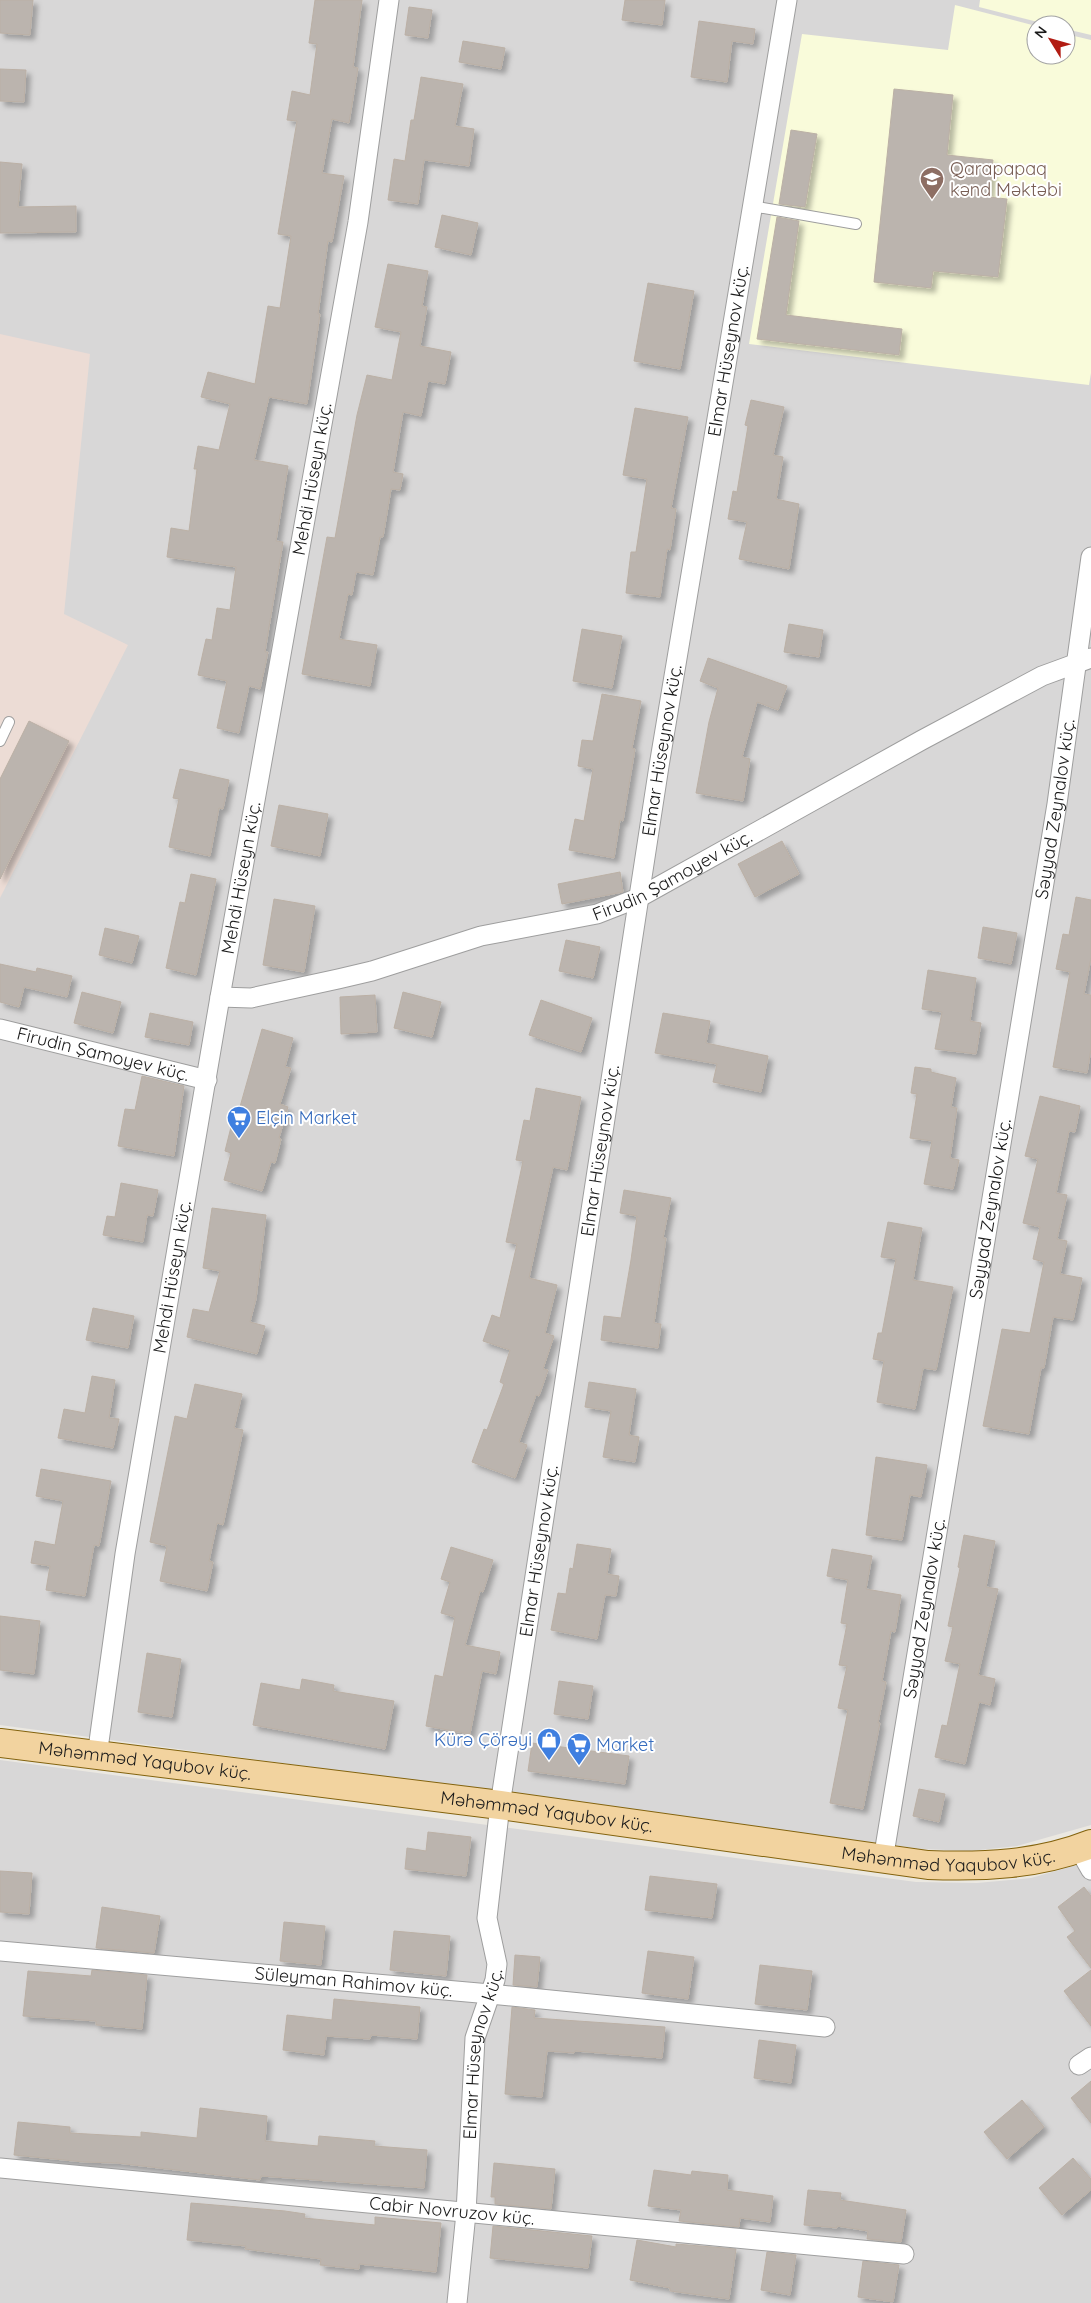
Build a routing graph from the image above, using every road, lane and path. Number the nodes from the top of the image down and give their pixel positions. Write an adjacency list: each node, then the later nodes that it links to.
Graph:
1 (389, 0): 10 (street, Mehdi Hüseyn küç.)
2 (786, 0): 3 (street, Elmar Hüseynov küç.)
3 (752, 206): 4 (lane); 9 (street, Elmar Hüseynov küç.)
4 (856, 224)
5 (1091, 557): 6 (street, Səyyad Zeynalov küç.)
6 (1083, 660): 9 (street, Firudin Şamoyev küç.); 17 (street, Səyyad Zeynalov küç.)
7 (9, 722): 8 (lane)
8 (0, 741)
9 (638, 898): 10 (street, Firudin Şamoyev küç.); 15 (street, Elmar Hüseynov küç.)
10 (220, 997): 12 (street, Mehdi Hüseyn küç.)
11 (0, 1029): 12 (street, Firudin Şamoyev küç.)
12 (207, 1080): 14 (street, Mehdi Hüseyn küç.)
13 (0, 1743): 14 (main road, Məhəmməd Yaqubov küç.)
14 (97, 1756): 15 (main road, Məhəmməd Yaqubov küç.)
15 (500, 1805): 17 (main road, Məhəmməd Yaqubov küç.); 19 (street, Elmar Hüseynov küç.)
16 (1087, 1854): 17 (main road, Məhəmməd Yaqubov küç.)
17 (883, 1860)
18 (0, 1951): 19 (street, Süleyman Rahimov küç.)
19 (490, 1994): 20 (street, Süleyman Rahimov küç.); 22 (street, Elmar Hüseynov küç.)
20 (825, 2027)
21 (0, 2168): 22 (street, Cabir Novruzov küç.)
22 (466, 2213): 23 (street, Cabir Novruzov küç.); 24 (street, Elmar Hüseynov küç.)
23 (904, 2254)
24 (457, 2303)

